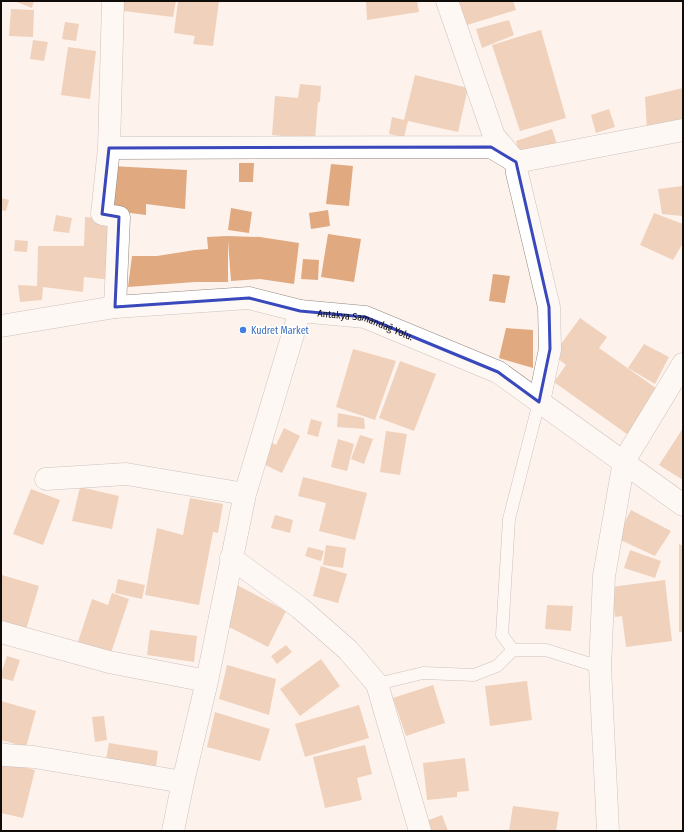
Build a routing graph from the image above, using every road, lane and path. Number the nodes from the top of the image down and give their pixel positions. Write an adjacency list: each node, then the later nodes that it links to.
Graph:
1 (113, 1): 4 (street)
2 (447, 1): 5 (street)
3 (683, 130): 5 (street)
4 (109, 148): 5 (street); 6 (street)
5 (516, 162): 10 (street)
6 (115, 307): 7 (street, Antakya Samandağ Yolu.); 8 (street, Antakya Samandağ Yolu.)
7 (300, 311): 10 (street, Antakya Samandağ Yolu.); 13 (street)
8 (1, 326)
9 (683, 364): 11 (street)
10 (539, 402): 11 (street, Antakya Samandağ Yolu.); 17 (lane)
11 (624, 461): 14 (street, Antakya Samandağ Yolu.); 18 (street)
12 (46, 479): 13 (street)
13 (245, 494): 15 (street)
14 (683, 505)
15 (232, 558): 19 (street); 20 (street)
16 (3, 638): 19 (street)
17 (513, 650): 18 (lane); 20 (lane)
18 (600, 667): 25 (street)
19 (207, 681): 22 (street)
20 (377, 684): 24 (street)
21 (1, 754): 22 (street)
22 (183, 782): 23 (street)
23 (173, 831)
24 (420, 831)
25 (608, 831)

